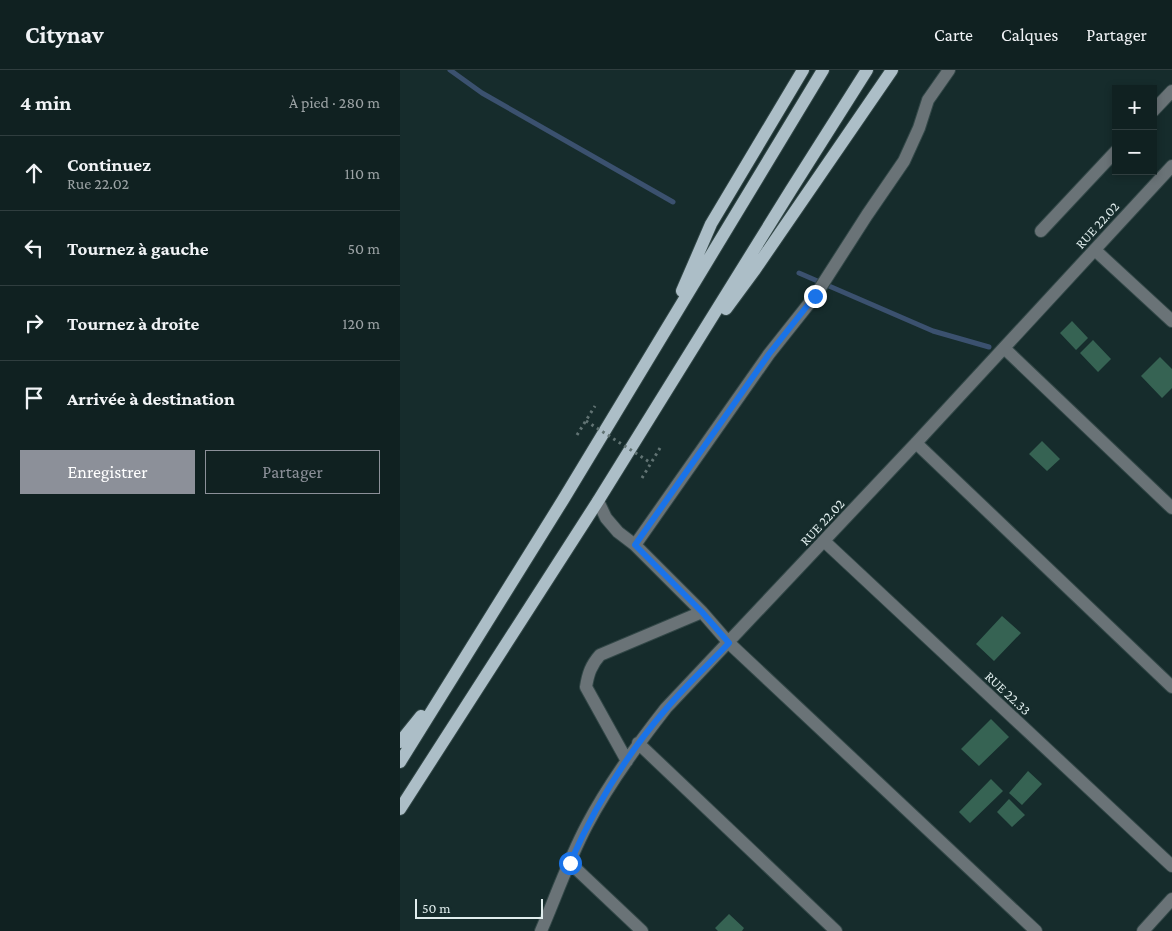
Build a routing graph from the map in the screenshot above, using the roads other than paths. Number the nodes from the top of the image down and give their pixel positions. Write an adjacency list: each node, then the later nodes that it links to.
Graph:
1 (803, 70): 13 (main road)
2 (823, 70): 13 (main road)
3 (868, 70): 15 (main road)
4 (892, 70): 15 (main road)
5 (949, 70): 20 (street)
6 (1172, 92): 7 (street)
7 (1157, 107)
8 (1112, 155): 10 (street)
9 (1172, 166): 11 (street, RUE 22.02)
10 (1041, 230)
11 (1095, 250): 12 (street); 14 (street, RUE 22.02)
12 (1172, 321)
13 (661, 338): 23 (main road)
14 (1004, 348): 16 (street, RUE 22.02); 18 (street)
15 (683, 364): 17 (main road)
16 (916, 443): 19 (street, RUE 22.02); 24 (street)
17 (598, 501): 20 (street); 29 (main road)
18 (1172, 508)
19 (824, 541): 22 (street, RUE 22.02); 31 (street, RUE 22.33)
20 (635, 545): 21 (street)
21 (702, 612): 22 (street); 27 (street)
22 (729, 643): 26 (street, RUE 22.02); 36 (street)
23 (458, 668): 25 (main road); 28 (main road)
24 (1172, 687)
25 (400, 742)
26 (638, 744): 27 (street, RUE 22.02); 35 (street)
27 (627, 761): 30 (street, RUE 22.02)
28 (400, 762)
29 (400, 809)
30 (570, 863): 33 (street, RUE 22.02); 34 (street)
31 (1172, 866)
32 (1172, 900): 37 (street)
33 (541, 931)
34 (642, 931)
35 (836, 931)
36 (1036, 931)
37 (1143, 931)

